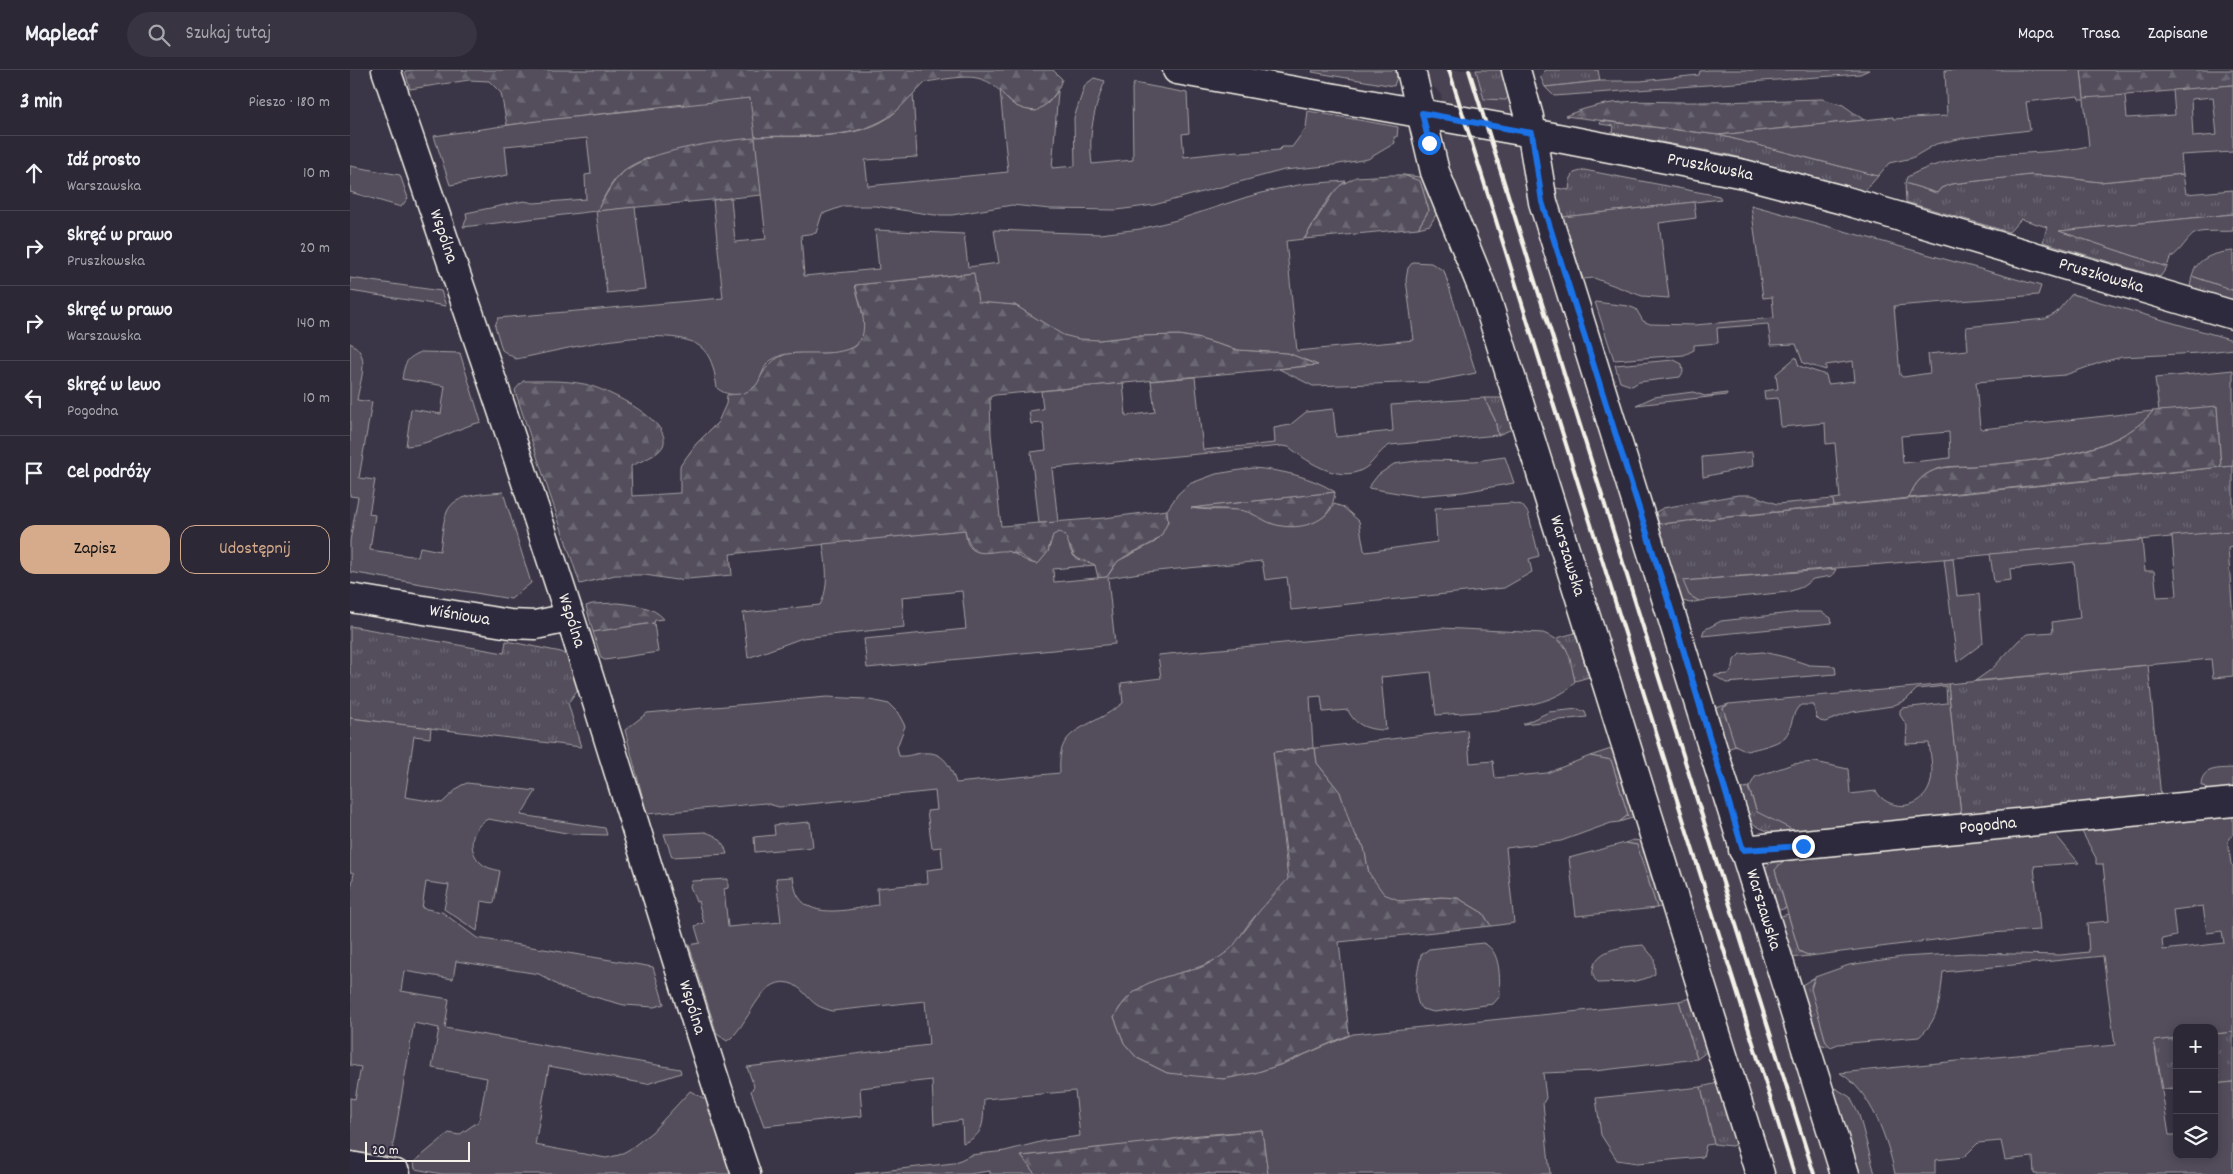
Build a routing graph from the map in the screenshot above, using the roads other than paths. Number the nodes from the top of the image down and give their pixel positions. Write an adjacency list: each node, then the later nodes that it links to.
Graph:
1 (386, 70): 9 (street, Wspólna)
2 (1177, 70): 5 (street, Pruszkowska)
3 (1411, 70): 5 (street, Warszawska)
4 (1516, 70): 6 (street, Warszawska)
5 (1422, 113): 6 (street, Pruszkowska); 15 (street, Warszawska)
6 (1532, 133): 7 (street, Pruszkowska); 11 (street, Warszawska)
7 (2233, 315)
8 (350, 598): 9 (street, Wiśniowa)
9 (569, 618): 14 (street, Wspólna)
10 (2233, 802): 11 (street, Pogodna)
11 (1743, 850): 16 (street, Warszawska)
12 (350, 1166): 13 (street)
13 (396, 1174)
14 (746, 1174)
15 (1760, 1174)
16 (1845, 1174)

